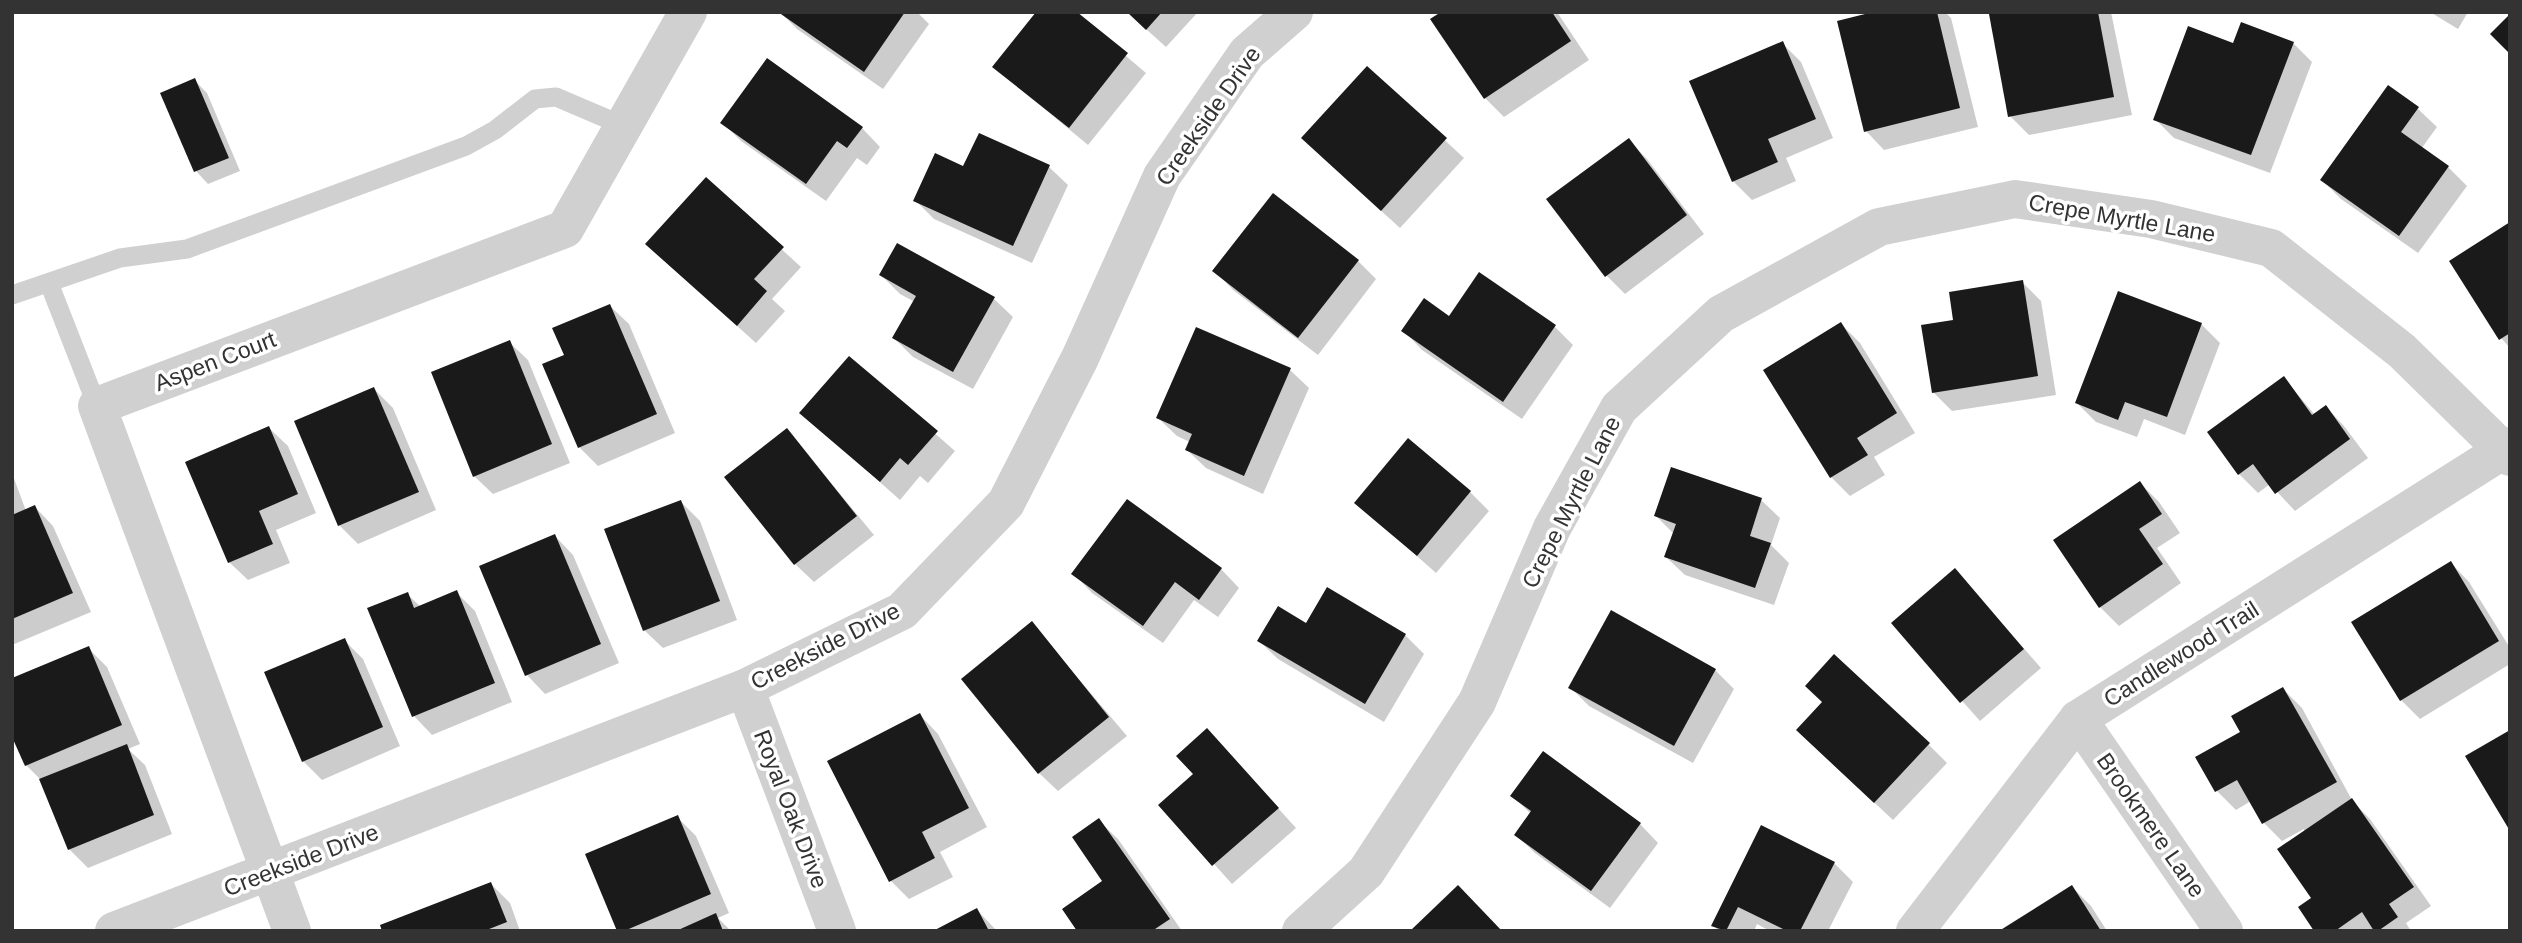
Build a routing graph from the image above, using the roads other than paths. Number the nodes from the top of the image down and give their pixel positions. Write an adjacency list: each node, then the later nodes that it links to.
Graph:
1 (688, 12): 3 (street, Aspen Court)
2 (1294, 12): 8 (street, Creekside Drive)
3 (624, 126): 4 (lane); 6 (street, Aspen Court)
4 (49, 283): 5 (lane); 6 (lane)
5 (12, 295)
6 (97, 406): 10 (street)
7 (2508, 451): 9 (street, Candlewood Trail); 14 (street, Crepe Myrtle Lane)
8 (745, 688): 10 (street, Creekside Drive); 13 (street, Royal Oak Drive)
9 (2078, 719): 15 (street, Candlewood Trail); 16 (street, Brookmere Lane)
10 (270, 873): 11 (street, Creekside Drive); 12 (street)
11 (114, 931)
12 (292, 931)
13 (837, 931)
14 (1301, 931)
15 (1915, 931)
16 (2224, 931)

